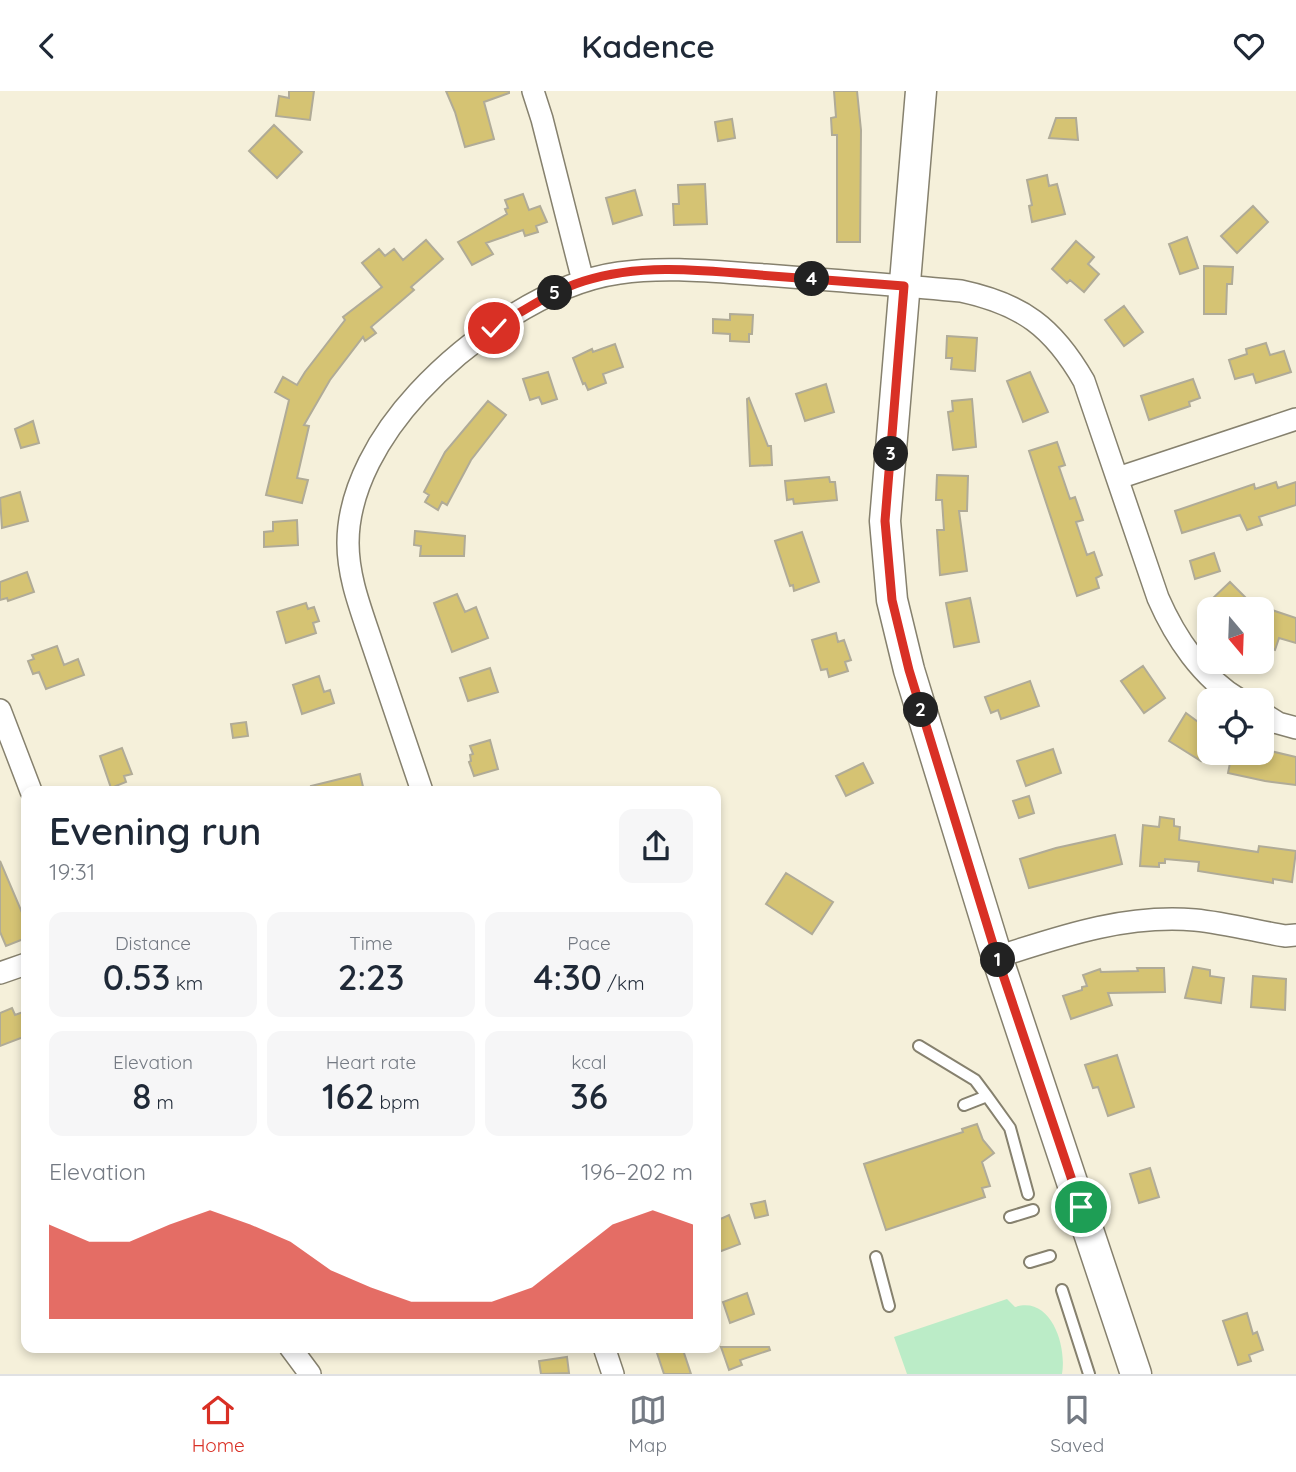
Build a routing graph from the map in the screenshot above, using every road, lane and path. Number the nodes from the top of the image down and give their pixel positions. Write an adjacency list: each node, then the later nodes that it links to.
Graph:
1 (533, 91): 3 (street)
2 (921, 91): 4 (street)
3 (583, 281): 4 (street); 12 (street)
4 (904, 286): 6 (street); 14 (street)
5 (1296, 419): 6 (street)
6 (1118, 478): 7 (street)
7 (1224, 688)
8 (0, 710): 11 (street)
9 (1274, 720): 10 (street)
10 (1296, 728)
11 (29, 786)
12 (420, 786)
13 (1296, 935): 14 (street)
14 (997, 957): 33 (street)
15 (21, 966): 16 (street)
16 (0, 974)
17 (919, 1046): 18 (lane)
18 (987, 1096): 19 (lane); 20 (lane)
19 (964, 1105)
20 (1028, 1194)
21 (1033, 1210): 22 (lane)
22 (1010, 1217)
23 (1050, 1256): 25 (lane)
24 (876, 1257): 27 (lane)
25 (1030, 1262)
26 (1062, 1290): 32 (lane)
27 (889, 1306)
28 (294, 1353): 30 (street)
29 (606, 1353): 31 (street)
30 (310, 1374)
31 (612, 1374)
32 (1088, 1374)
33 (1136, 1374)

